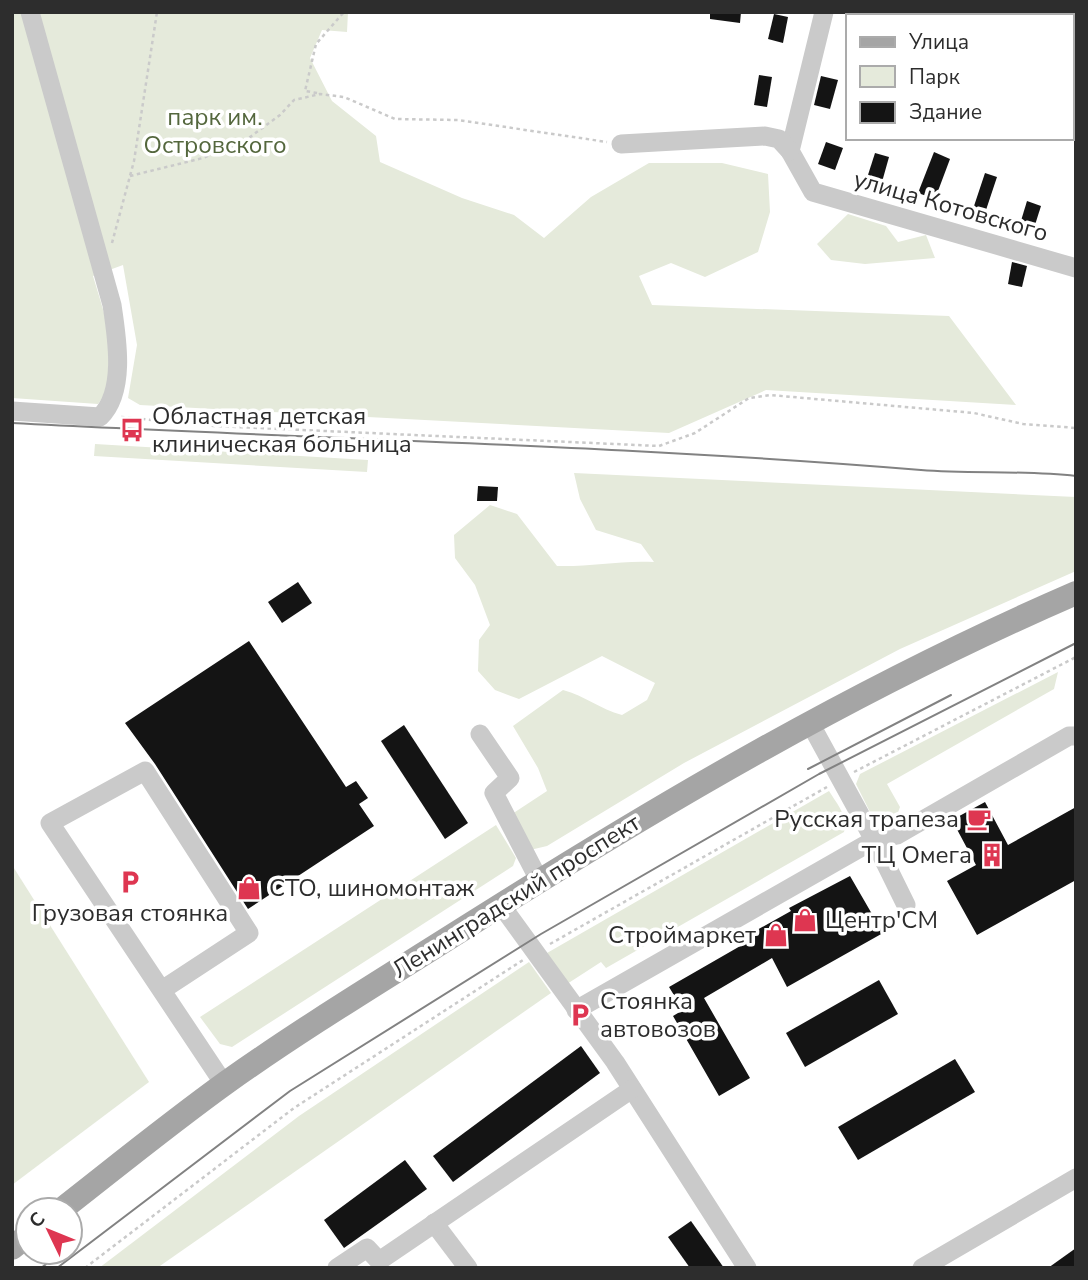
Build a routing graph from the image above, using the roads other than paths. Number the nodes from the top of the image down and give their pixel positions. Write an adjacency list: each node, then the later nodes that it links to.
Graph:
1 (30, 12): 6 (street)
2 (824, 12): 4 (street)
3 (621, 144): 4 (street)
4 (790, 151): 5 (street, улица Котовского)
5 (1076, 268)
6 (12, 411)
7 (1076, 593): 8 (main road, Ленинградский проспект)
8 (810, 723): 11 (street); 12 (main road, Ленинградский проспект)
9 (480, 734): 12 (street)
10 (1076, 736): 11 (street)
11 (874, 840): 14 (street); 16 (street)
12 (539, 880): 13 (main road, Ленинградский проспект)
13 (501, 905): 16 (street); 17 (main road, Ленинградский проспект)
14 (906, 905)
15 (162, 990): 15 (street); 17 (street)
16 (576, 1010): 18 (street)
17 (224, 1084): 20 (main road, Ленинградский проспект)
18 (632, 1088): 21 (street); 24 (street)
19 (1076, 1178): 25 (street)
20 (79, 1196)
21 (434, 1223): 22 (street); 23 (street)
22 (337, 1268)
23 (468, 1268)
24 (747, 1268)
25 (922, 1268)

